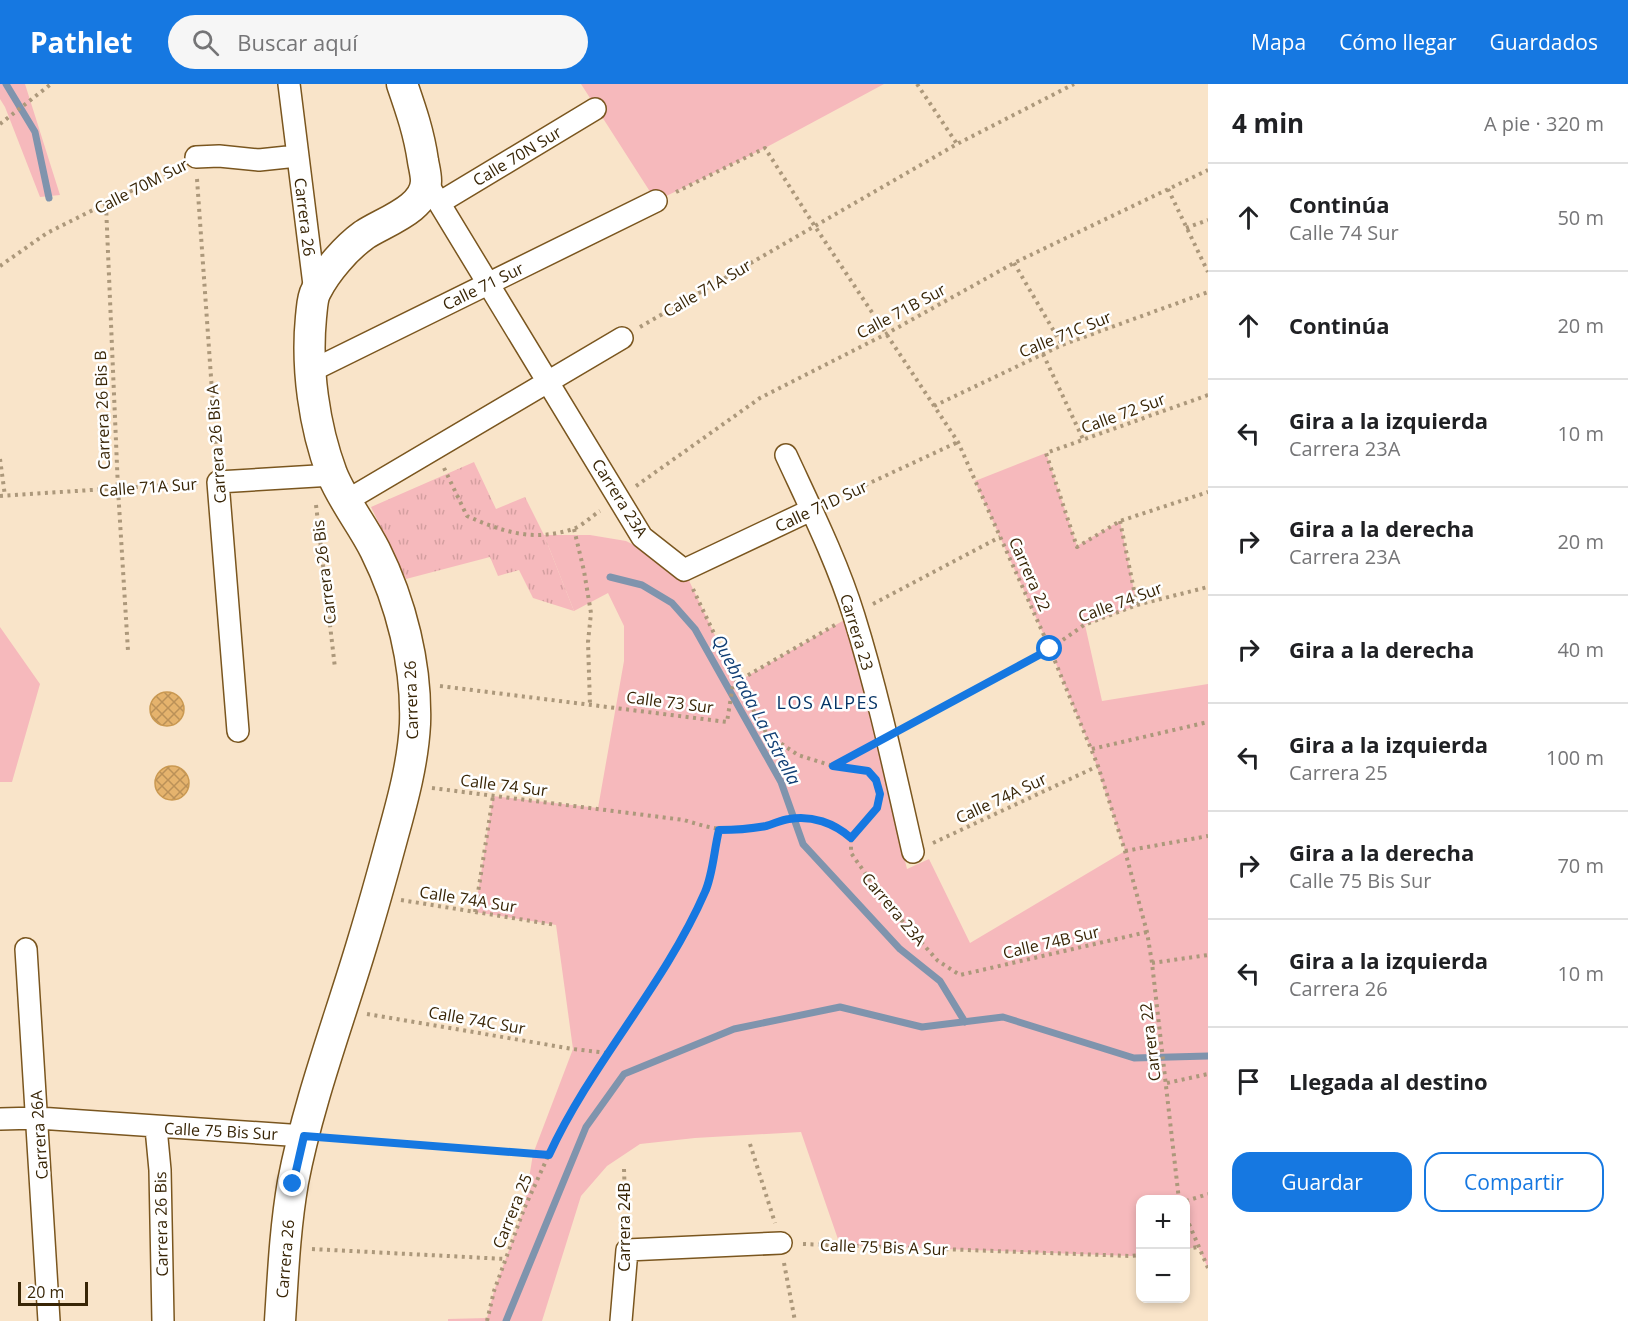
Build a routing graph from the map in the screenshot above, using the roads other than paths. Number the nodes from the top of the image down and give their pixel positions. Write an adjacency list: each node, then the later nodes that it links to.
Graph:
1 (289, 84): 4 (street, Carrera 26)
2 (402, 84): 6 (street, Carrera 23A)
3 (595, 109): 6 (street, Calle 70N Sur)
4 (297, 156): 5 (street, Calle 70M Sur); 9 (street, Carrera 26)
5 (196, 157)
6 (433, 193): 8 (street, Carrera 23A); 9 (street, Calle 70N Sur)
7 (656, 201): 8 (street, Calle 71 Sur)
8 (488, 284): 11 (street, Calle 71 Sur); 12 (street, Carrera 23A)
9 (315, 293): 11 (street, Carrera 26)
10 (622, 338): 12 (street, Calle 71A Sur)
11 (311, 371): 15 (street, Carrera 26)
12 (548, 381): 15 (street, Calle 71A Sur); 17 (street, Carrera 23A)
13 (786, 455): 16 (street, Carrera 23)
14 (218, 482): 15 (street, Calle 71A Sur); 18 (street, Carrera 26 Bis A)
15 (330, 484): 24 (street, Carrera 26)
16 (812, 510): 17 (street, Calle 71D Sur); 19 (street, Carrera 23)
17 (684, 570)
18 (238, 731)
19 (913, 852)
20 (26, 949): 21 (street, Carrera 26A)
21 (38, 1118): 22 (street, Calle 75 Bis Sur); 23 (street, Calle 75 Bis Sur); 26 (street, Carrera 26A)
22 (0, 1119)
23 (156, 1128): 24 (street, Calle 75 Bis Sur); 27 (street, Carrera 26 Bis)
24 (304, 1136): 28 (street, Carrera 26)
25 (781, 1243): 29 (street, Carrera 24B)
26 (50, 1321)
27 (163, 1321)
28 (280, 1321)
29 (621, 1321)

